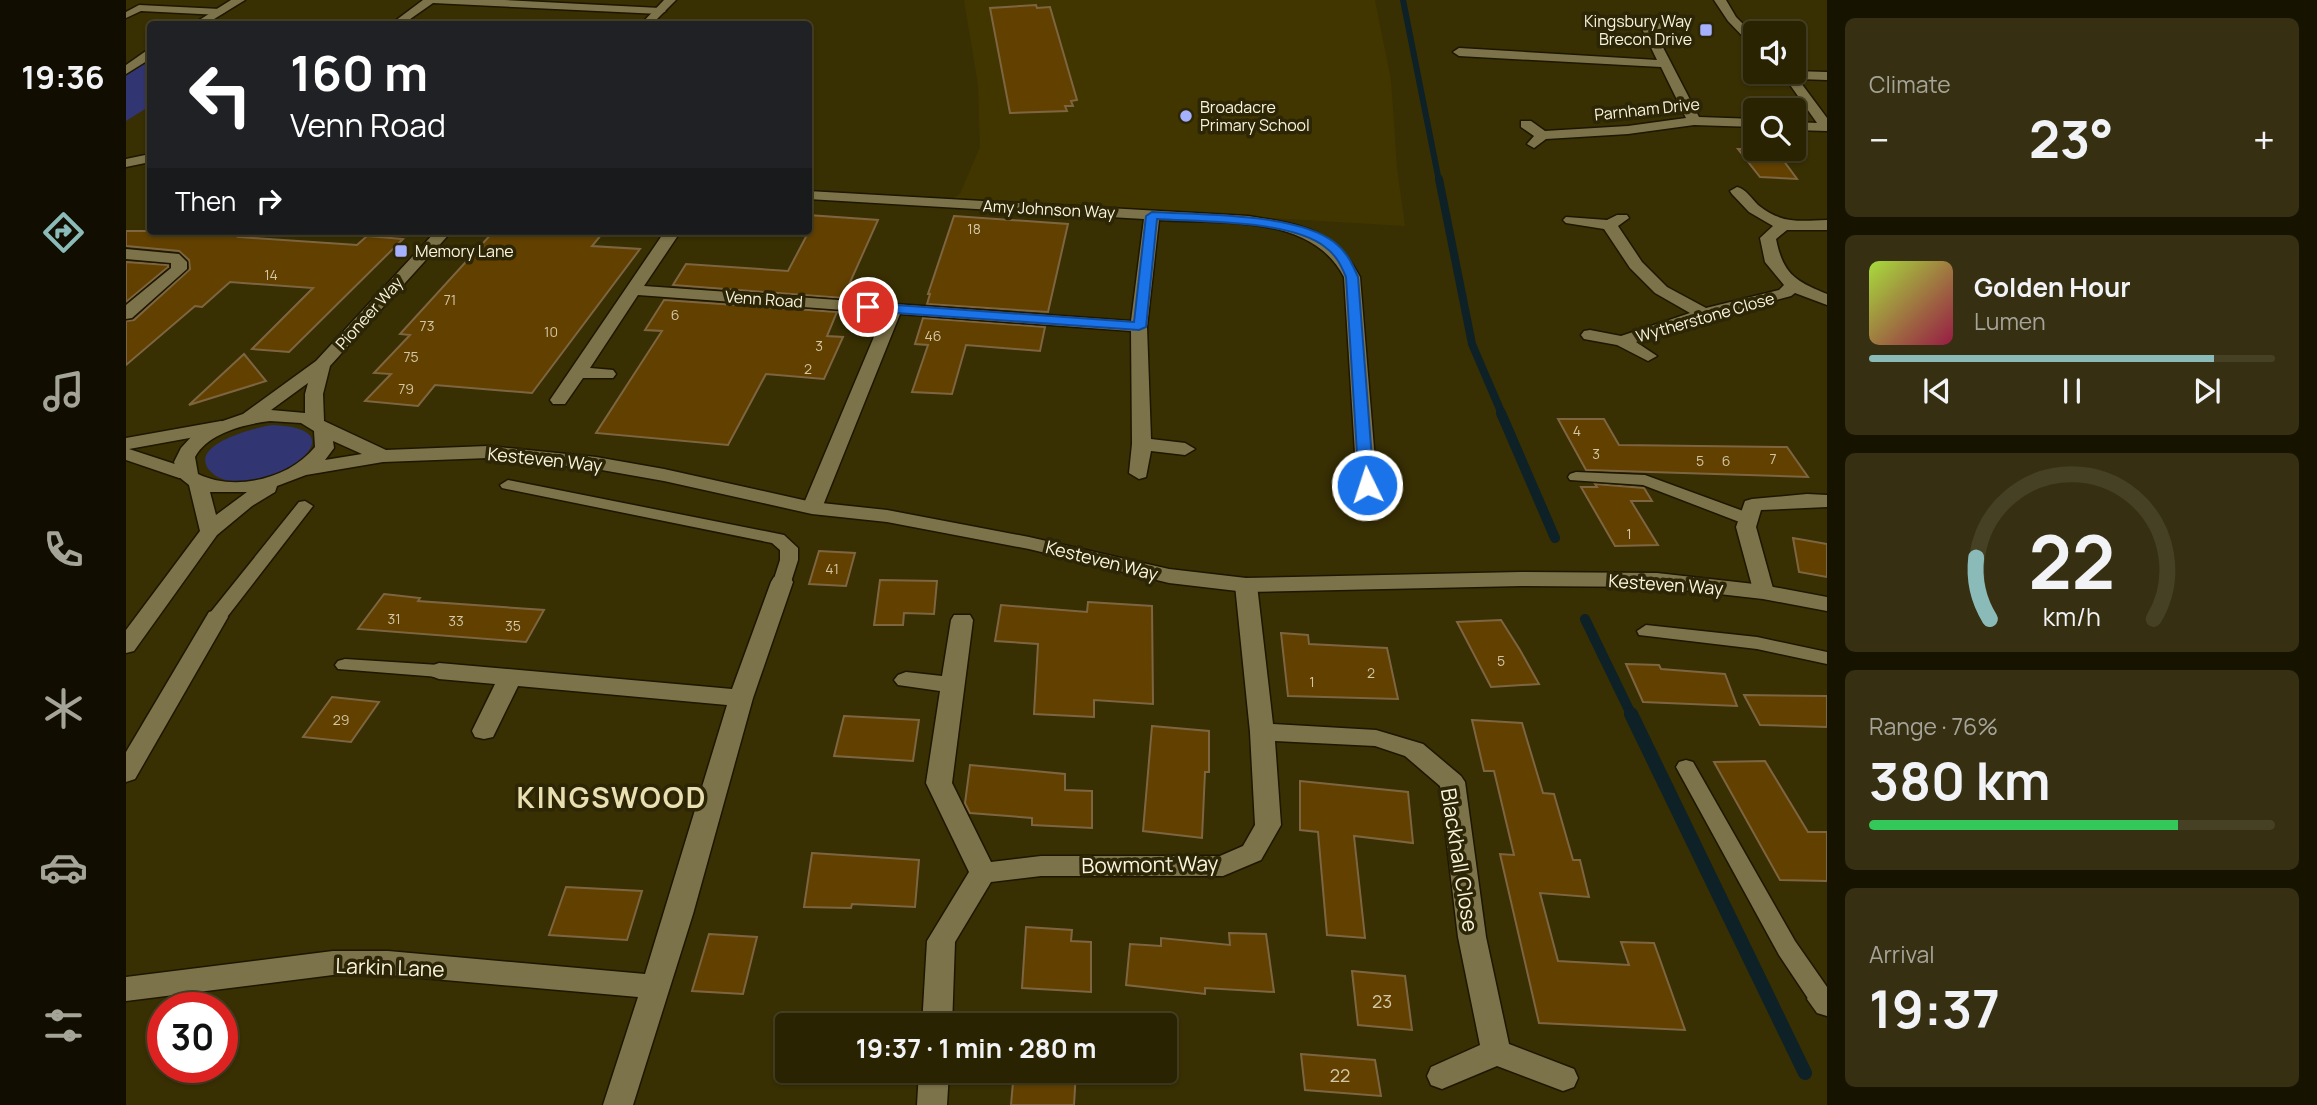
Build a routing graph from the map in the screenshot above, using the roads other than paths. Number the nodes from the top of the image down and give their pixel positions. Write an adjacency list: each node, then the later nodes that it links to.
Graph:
1 (239, 0): 7 (street)
2 (430, 0): 11 (street)
3 (436, 0): 6 (street)
4 (670, 0): 6 (street)
5 (1720, 0): 15 (street)
6 (660, 11): 12 (street)
7 (220, 12): 8 (lane); 10 (street)
8 (127, 15)
9 (1621, 20): 14 (street)
10 (205, 21)
11 (400, 21)
12 (649, 21)
13 (1670, 24): 14 (street)
14 (1647, 27): 20 (street)
15 (1743, 30)
16 (126, 52): 18 (street)
17 (1459, 52): 20 (street)
18 (147, 54)
19 (147, 56): 21 (street)
20 (1665, 64): 25 (street)
21 (126, 70)
22 (1806, 74): 23 (street)
23 (1827, 76)
24 (1796, 84): 29 (street)
25 (1694, 121): 26 (street, Parnham Drive); 27 (street, Parnham Drive)
26 (1743, 123)
27 (1525, 124)
28 (1806, 126): 29 (street)
29 (1827, 127)
30 (147, 159): 31 (street)
31 (126, 163)
32 (1738, 191): 37 (street)
33 (812, 195): 34 (street, Amy Johnson Way)
34 (1152, 216): 47 (street); 69 (street, Amy Johnson Way)
35 (1571, 220): 46 (street)
36 (1827, 225): 37 (street)
37 (1783, 226): 41 (street, Wytherstone Close)
38 (440, 235): 51 (street, Pioneer Way)
39 (670, 235): 42 (street)
40 (126, 254): 45 (street)
41 (1793, 286): 43 (street); 46 (street, Wytherstone Close)
42 (634, 290): 44 (street, Venn Road); 52 (street)
43 (1827, 300)
44 (894, 309): 47 (street, Venn Road); 72 (street)
45 (126, 314)
46 (1703, 314): 49 (street, Wytherstone Close)
47 (1139, 327): 59 (street)
48 (1590, 335): 49 (street, Wytherstone Close)
49 (1622, 341): 50 (street, Wytherstone Close)
50 (1648, 356)
51 (322, 365): 55 (street, Pioneer Way); 56 (street, Pioneer Way)
52 (577, 372): 53 (street); 54 (street)
53 (607, 374)
54 (559, 400)
55 (244, 420): 56 (street, Kesteven Way); 57 (street)
56 (319, 426): 62 (street, Kesteven Way); 63 (street, Pioneer Way)
57 (222, 427): 58 (street); 66 (street)
58 (126, 444)
59 (1142, 444): 60 (street); 64 (street)
60 (1185, 449)
61 (126, 454): 66 (street)
62 (383, 456): 63 (street, Kesteven Way); 72 (street, Kesteven Way)
63 (302, 470): 67 (street)
64 (1139, 473)
65 (1576, 477): 73 (lane)
66 (192, 479): 67 (street); 74 (street)
67 (282, 480): 74 (street)
68 (508, 485): 75 (lane)
69 (1367, 485)
70 (1827, 501): 73 (street)
71 (305, 506): 79 (lane)
72 (812, 508): 76 (street, Kesteven Way)
73 (1748, 519): 77 (street)
74 (210, 531): 82 (street)
75 (782, 582): 89 (street)
76 (1246, 584): 77 (street, Kesteven Way); 91 (street, Bowmont Way)
77 (1763, 592): 78 (street, Kesteven Way)
78 (1827, 604)
79 (218, 617): 93 (street)
80 (962, 620): 88 (street)
81 (1646, 631): 83 (lane)
82 (126, 646)
83 (1827, 658)
84 (345, 666): 85 (lane)
85 (439, 671): 86 (street)
86 (510, 678): 89 (street); 90 (street)
87 (906, 680): 88 (street)
88 (954, 685): 94 (street)
89 (741, 698): 95 (street)
90 (484, 731)
91 (1262, 732): 94 (street, Bowmont Way); 99 (street, Blackhall Close)
92 (1686, 767): 97 (lane)
93 (126, 773)
94 (983, 873): 98 (street)
95 (655, 987): 96 (street, Larkin Lane); 103 (street)
96 (126, 989)
97 (1824, 1002)
98 (937, 1013)
99 (1496, 1052): 100 (street); 101 (street)
100 (1442, 1076)
101 (1563, 1078)
102 (933, 1083): 104 (street)
103 (618, 1105)
104 (932, 1105)

